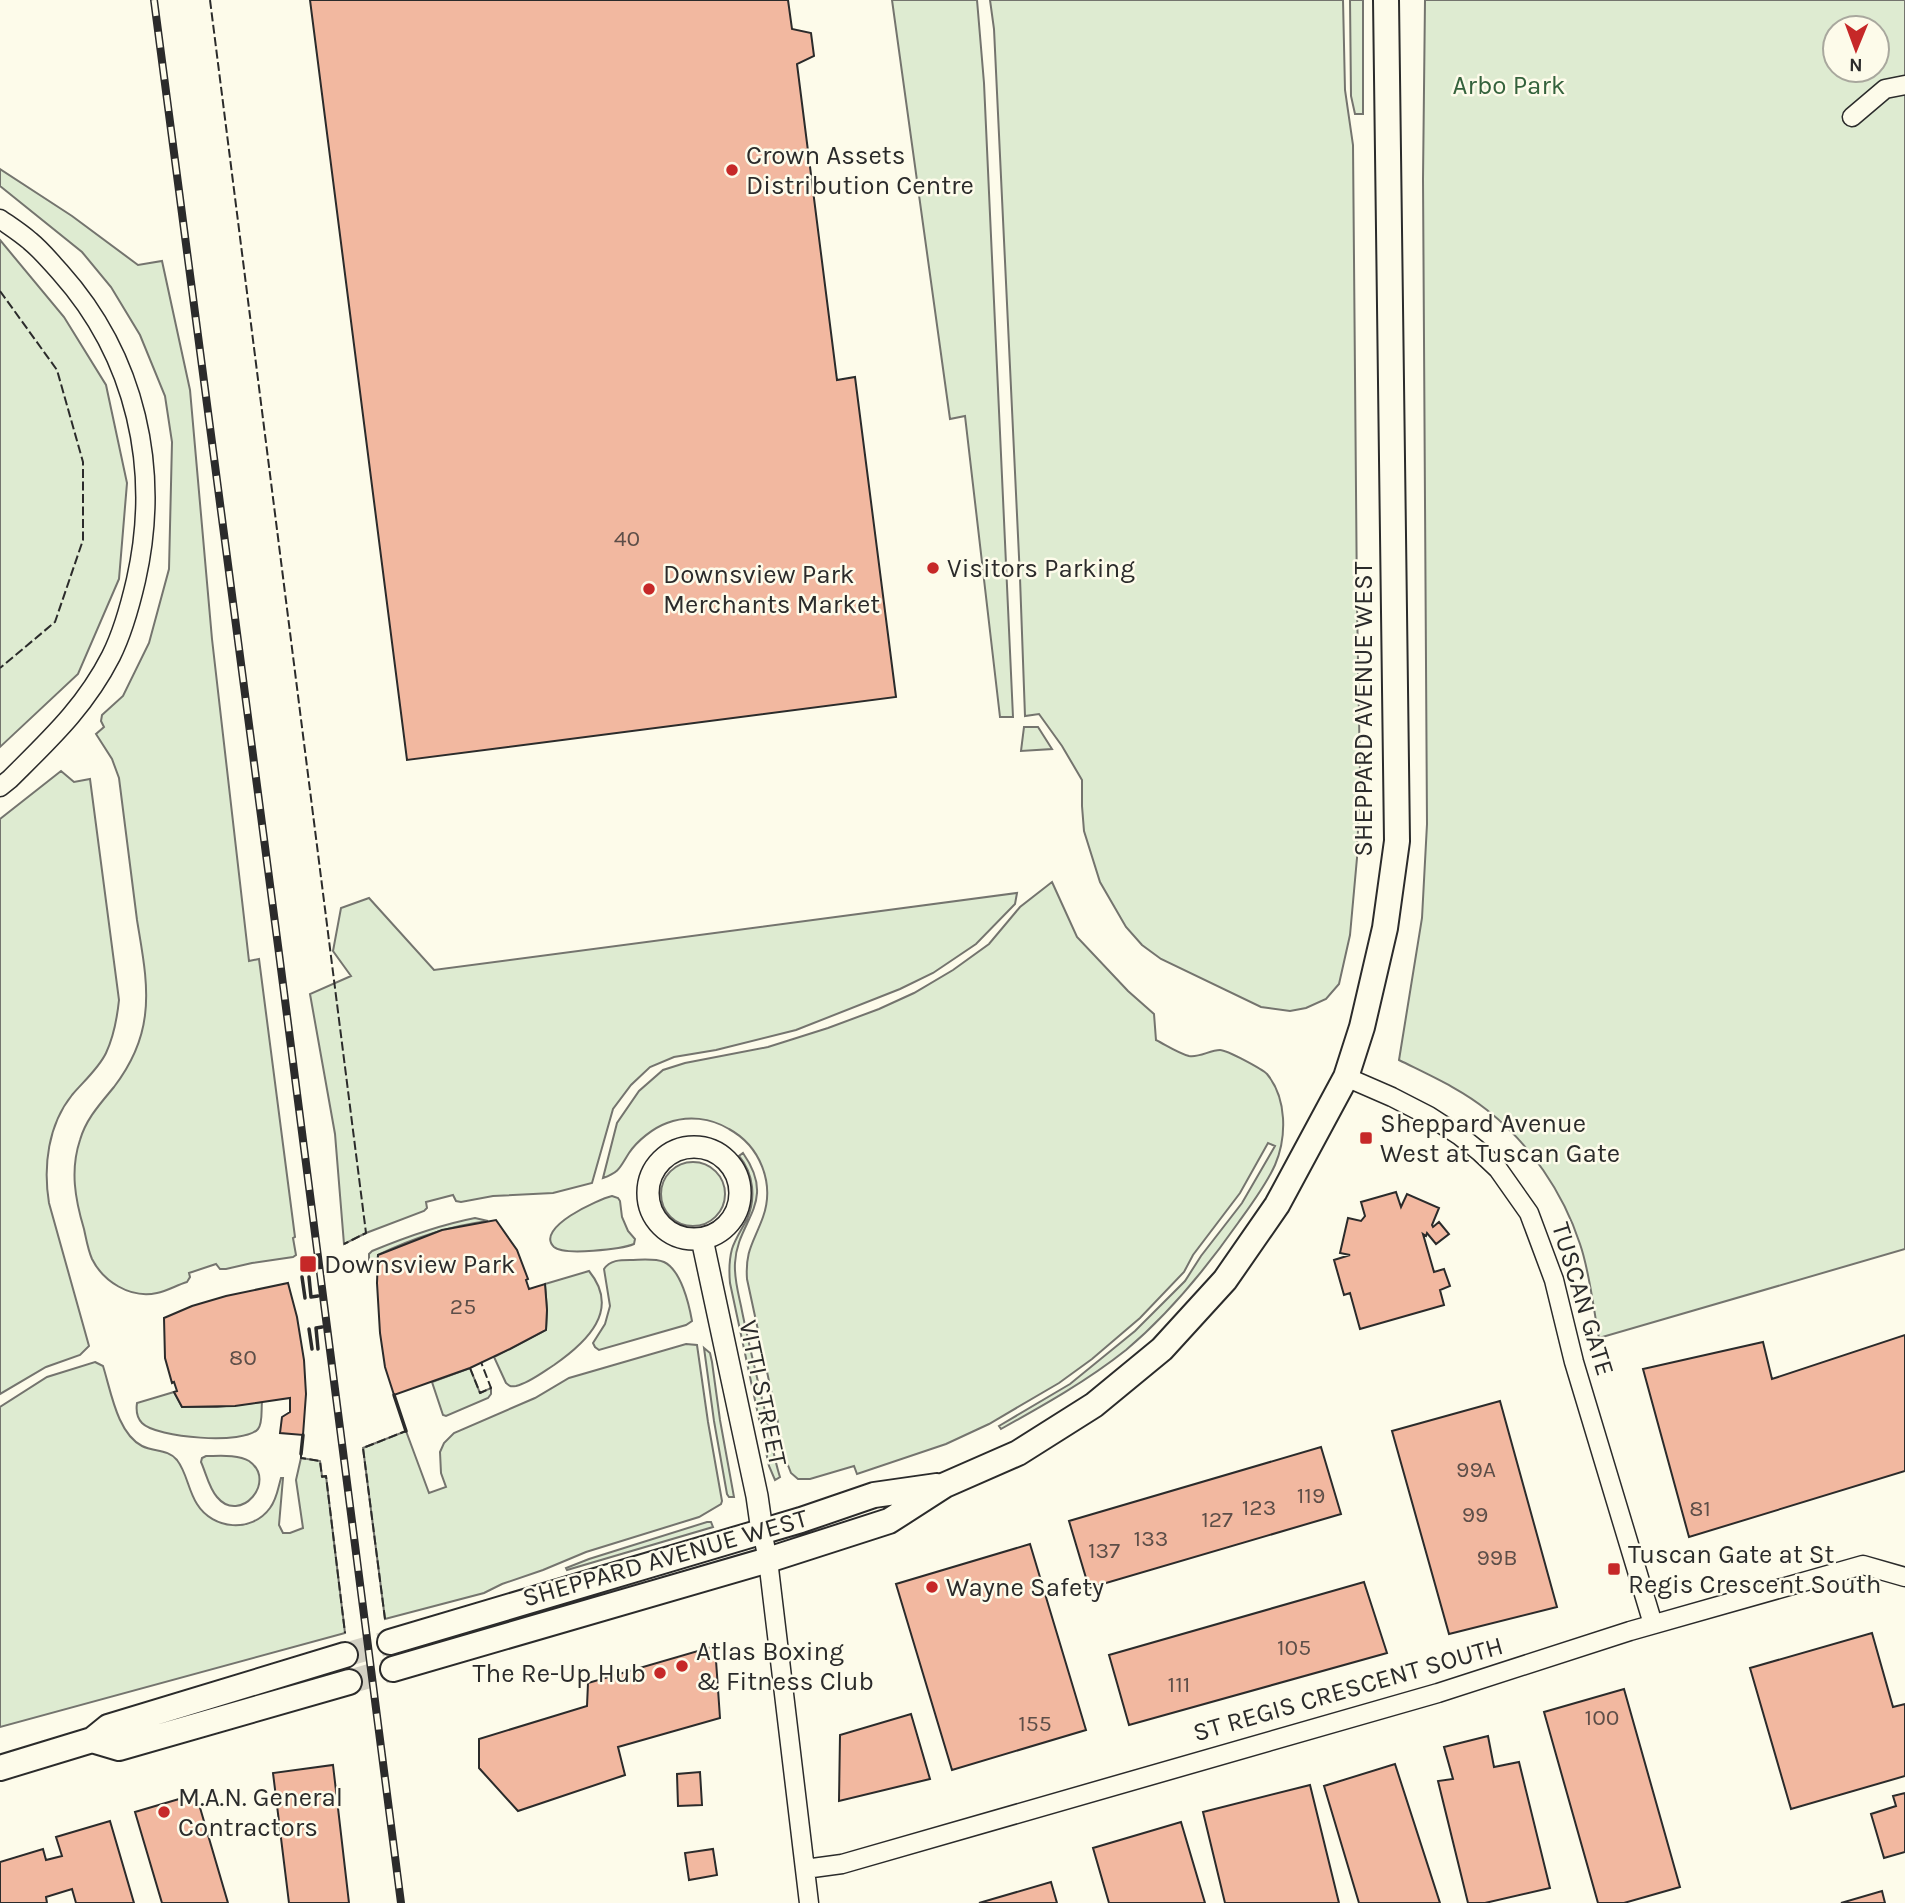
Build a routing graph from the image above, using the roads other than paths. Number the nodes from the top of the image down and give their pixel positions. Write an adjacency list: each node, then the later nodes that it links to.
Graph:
1 (1386, 0): 6 (main road, SHEPPARD AVENUE WEST)
2 (1905, 85): 3 (street)
3 (1852, 117)
4 (0, 219): 5 (street)
5 (0, 787)
6 (1346, 1077): 8 (main road, SHEPPARD AVENUE WEST); 12 (street, TUSCAN GATE)
7 (702, 1239): 7 (street); 9 (street, VITTI STREET)
8 (946, 1485): 9 (main road, SHEPPARD AVENUE WEST); 10 (main road, SHEPPARD AVENUE WEST)
9 (762, 1531): 10 (street, VITTI STREET); 13 (main road, SHEPPARD AVENUE WEST)
10 (768, 1560): 15 (main road, SHEPPARD AVENUE WEST); 19 (street, VITTI STREET)
11 (1905, 1577): 12 (street, ST REGIS CRESCENT SOUTH)
12 (1653, 1624): 19 (street, ST REGIS CRESCENT SOUTH)
13 (390, 1642)
14 (345, 1656): 17 (main road)
15 (393, 1669)
16 (349, 1682): 17 (main road)
17 (92, 1740): 18 (main road)
18 (0, 1768)
19 (805, 1869): 20 (street, VITTI STREET)
20 (809, 1903)

